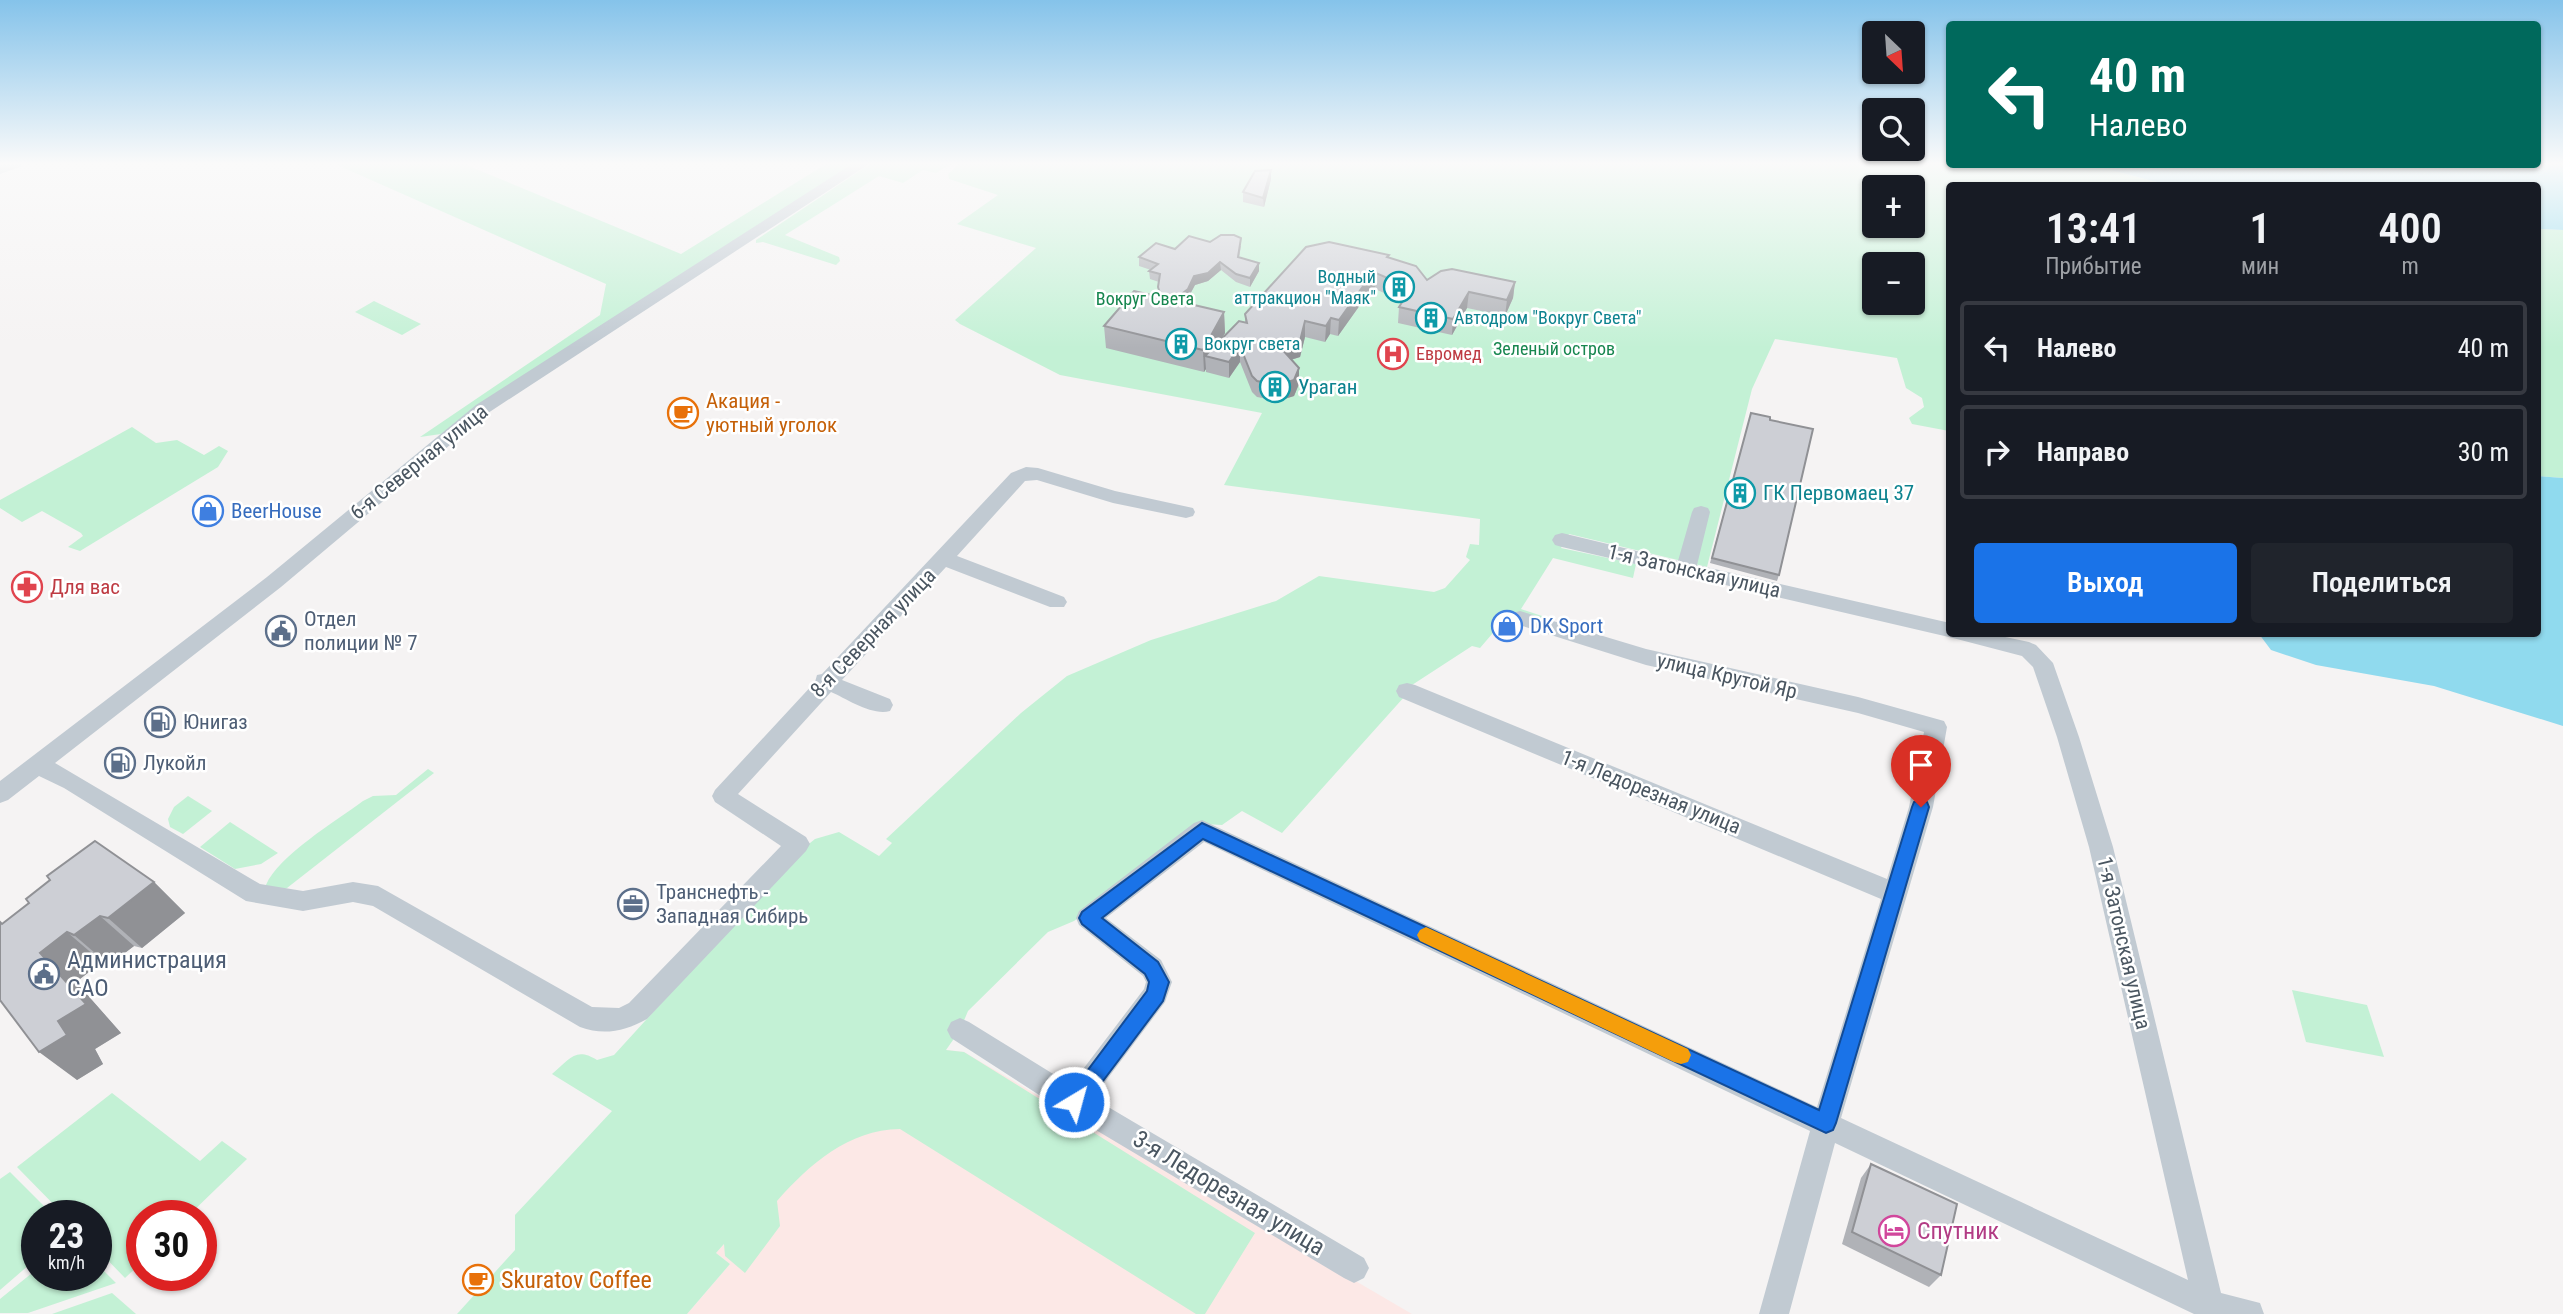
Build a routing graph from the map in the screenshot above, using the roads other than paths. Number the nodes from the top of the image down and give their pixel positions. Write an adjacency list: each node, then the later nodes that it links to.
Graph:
1 (767, 225): 14 (street, 6-я Северная улица)
2 (1186, 512): 5 (street, 8-я Северная улица)
3 (1701, 512): 6 (street)
4 (1562, 540): 6 (street, 1-я Затонская улица)
5 (944, 559): 7 (street); 11 (street, 8-я Северная улица)
6 (1686, 569): 9 (street, 1-я Затонская улица)
7 (1057, 602)
8 (1520, 618): 16 (street, улица Крутой Яр)
9 (1946, 630)
10 (1974, 637): 21 (street, 1-я Затонская улица)
11 (825, 681): 13 (street); 14 (street, 8-я Северная улица)
12 (1407, 691): 16 (street, 1-я Ледорезная улица)
13 (882, 705)
14 (38, 765): 15 (street, 6-я Северная улица)
15 (0, 794)
16 (1894, 893): 19 (street)
17 (960, 1030): 18 (street, 3-я Ледорезная улица)
18 (1074, 1102): 19 (street); 20 (street, 3-я Ледорезная улица)
19 (1826, 1123): 21 (street); 22 (street)
20 (1354, 1268)
21 (2210, 1310): 23 (street)
22 (1774, 1314)
23 (2249, 1314)

